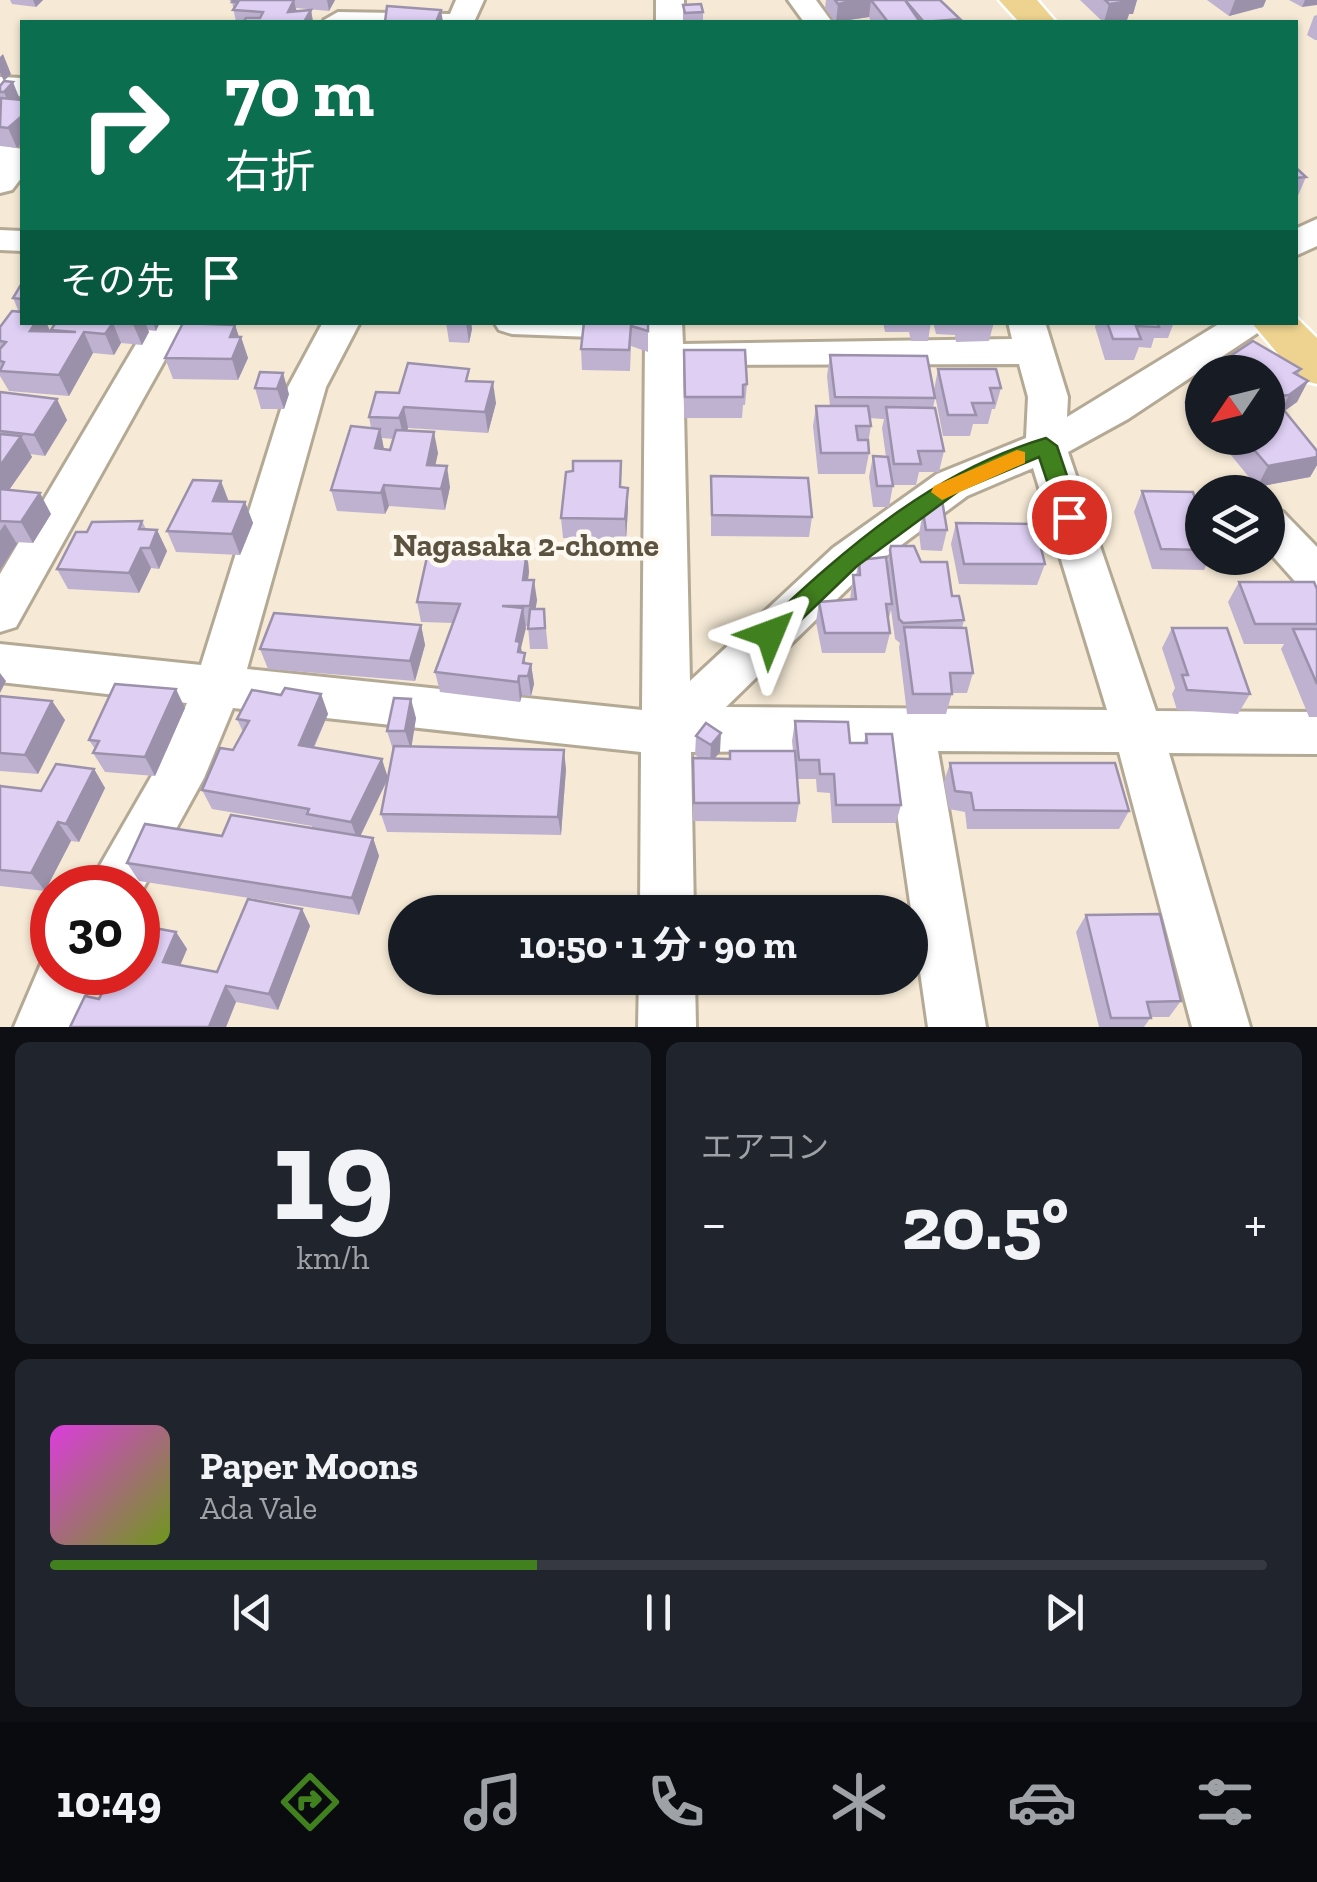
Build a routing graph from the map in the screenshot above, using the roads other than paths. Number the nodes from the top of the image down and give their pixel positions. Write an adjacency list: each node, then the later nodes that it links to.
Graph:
1 (982, 0): 5 (main road)
2 (1017, 0): 6 (main road)
3 (341, 14): 4 (street)
4 (430, 20)
5 (1000, 20)
6 (1036, 20)
7 (20, 160): 8 (street)
8 (0, 182)
9 (1298, 301): 10 (main road)
10 (1317, 320)
11 (166, 325): 22 (street)
12 (340, 325): 24 (street)
13 (547, 325): 16 (street)
14 (1244, 325): 19 (street)
15 (1277, 325): 18 (main road)
16 (664, 335): 17 (street); 28 (street)
17 (1030, 337): 19 (street)
18 (1317, 368)
19 (1046, 446): 26 (street); 28 (street)
20 (1285, 541): 21 (street)
21 (1317, 576)
22 (0, 614)
23 (0, 663): 24 (street)
24 (219, 684): 28 (street); 29 (street)
25 (910, 730): 26 (street); 28 (street); 35 (street)
26 (1138, 731): 27 (street); 36 (street)
27 (1317, 733)
28 (666, 734): 30 (street)
29 (127, 865)
30 (667, 895)
31 (56, 995): 33 (street)
32 (667, 995): 34 (street)
33 (43, 1027)
34 (667, 1027)
35 (957, 1027)
36 (1220, 1027)

